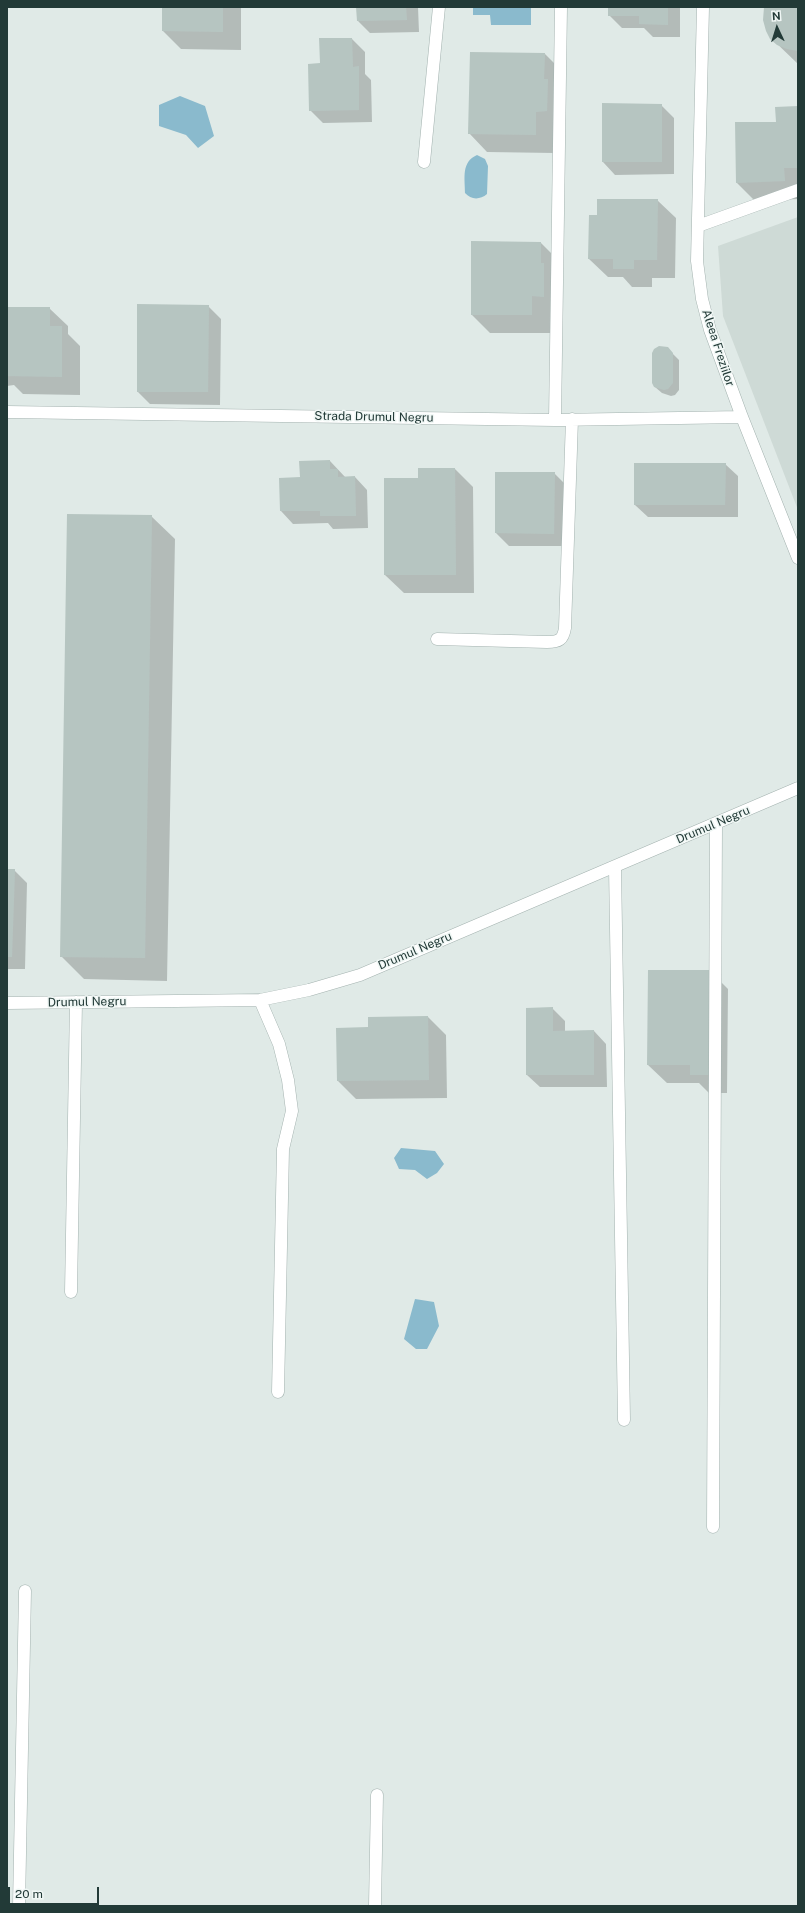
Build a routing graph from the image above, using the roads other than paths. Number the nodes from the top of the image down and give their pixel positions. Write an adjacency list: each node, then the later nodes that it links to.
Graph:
1 (440, 7): 4 (street)
2 (561, 7): 9 (street)
3 (703, 7): 6 (street, Aleea Freziilor)
4 (424, 162)
5 (798, 190): 6 (street)
6 (698, 226): 8 (street, Aleea Freziilor)
7 (7, 412): 9 (street, Strada Drumul Negru)
8 (742, 417): 10 (street, Strada Drumul Negru); 11 (street, Aleea Freziilor)
9 (555, 420): 10 (street, Strada Drumul Negru)
10 (572, 420): 12 (street)
11 (798, 558)
12 (437, 640)
13 (798, 788): 14 (street, Drumul Negru)
14 (716, 824): 15 (street, Drumul Negru); 22 (street)
15 (615, 867): 16 (street, Drumul Negru); 21 (street)
16 (260, 1000): 17 (street, Drumul Negru); 20 (street)
17 (76, 1002): 18 (street, Drumul Negru); 19 (street)
18 (7, 1003)
19 (71, 1292)
20 (278, 1392)
21 (624, 1420)
22 (713, 1527)
23 (24, 1591): 25 (street)
24 (377, 1795): 26 (street)
25 (19, 1906)
26 (375, 1906)

